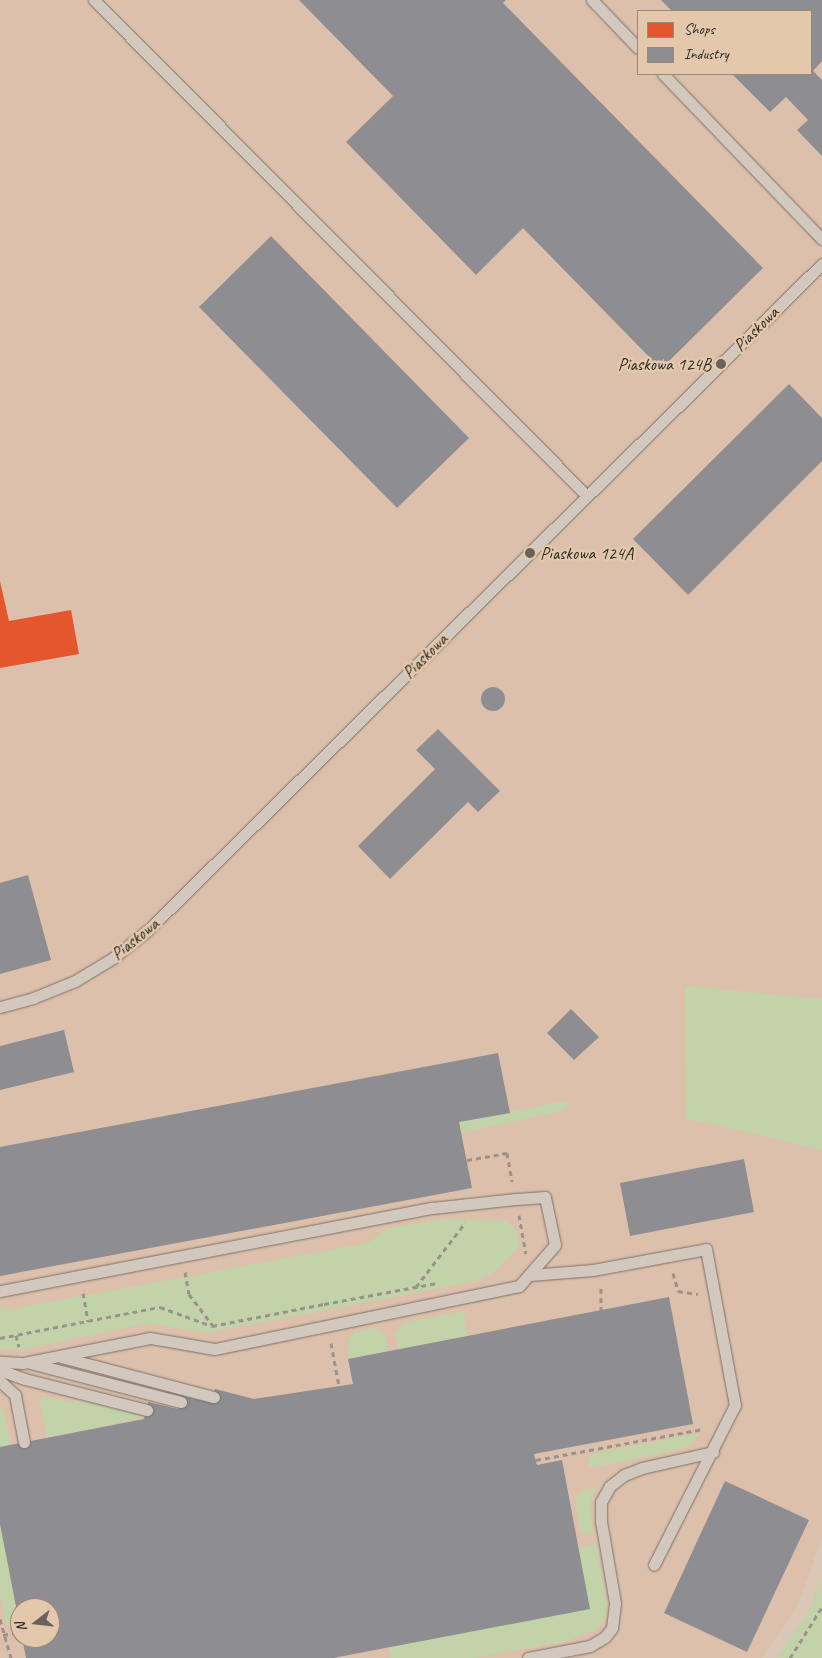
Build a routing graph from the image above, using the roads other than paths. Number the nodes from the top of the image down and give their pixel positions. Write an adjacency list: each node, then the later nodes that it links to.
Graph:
1 (94, 0): 7 (lane)
2 (592, 0): 3 (lane)
3 (637, 47)
4 (664, 75): 5 (lane)
5 (822, 239)
6 (822, 264): 7 (lane, Piaskowa)
7 (587, 496): 8 (lane, Piaskowa)
8 (0, 1007)
9 (530, 1275): 10 (lane); 11 (lane); 20 (lane)
10 (0, 1291)
11 (58, 1356): 13 (lane); 16 (lane)
12 (0, 1362): 13 (lane)
13 (27, 1362): 17 (lane)
14 (0, 1370): 18 (lane)
15 (0, 1381): 19 (lane)
16 (214, 1397)
17 (181, 1402)
18 (147, 1410)
19 (24, 1442)
20 (713, 1452): 21 (lane); 22 (lane)
21 (654, 1565)
22 (528, 1658)

